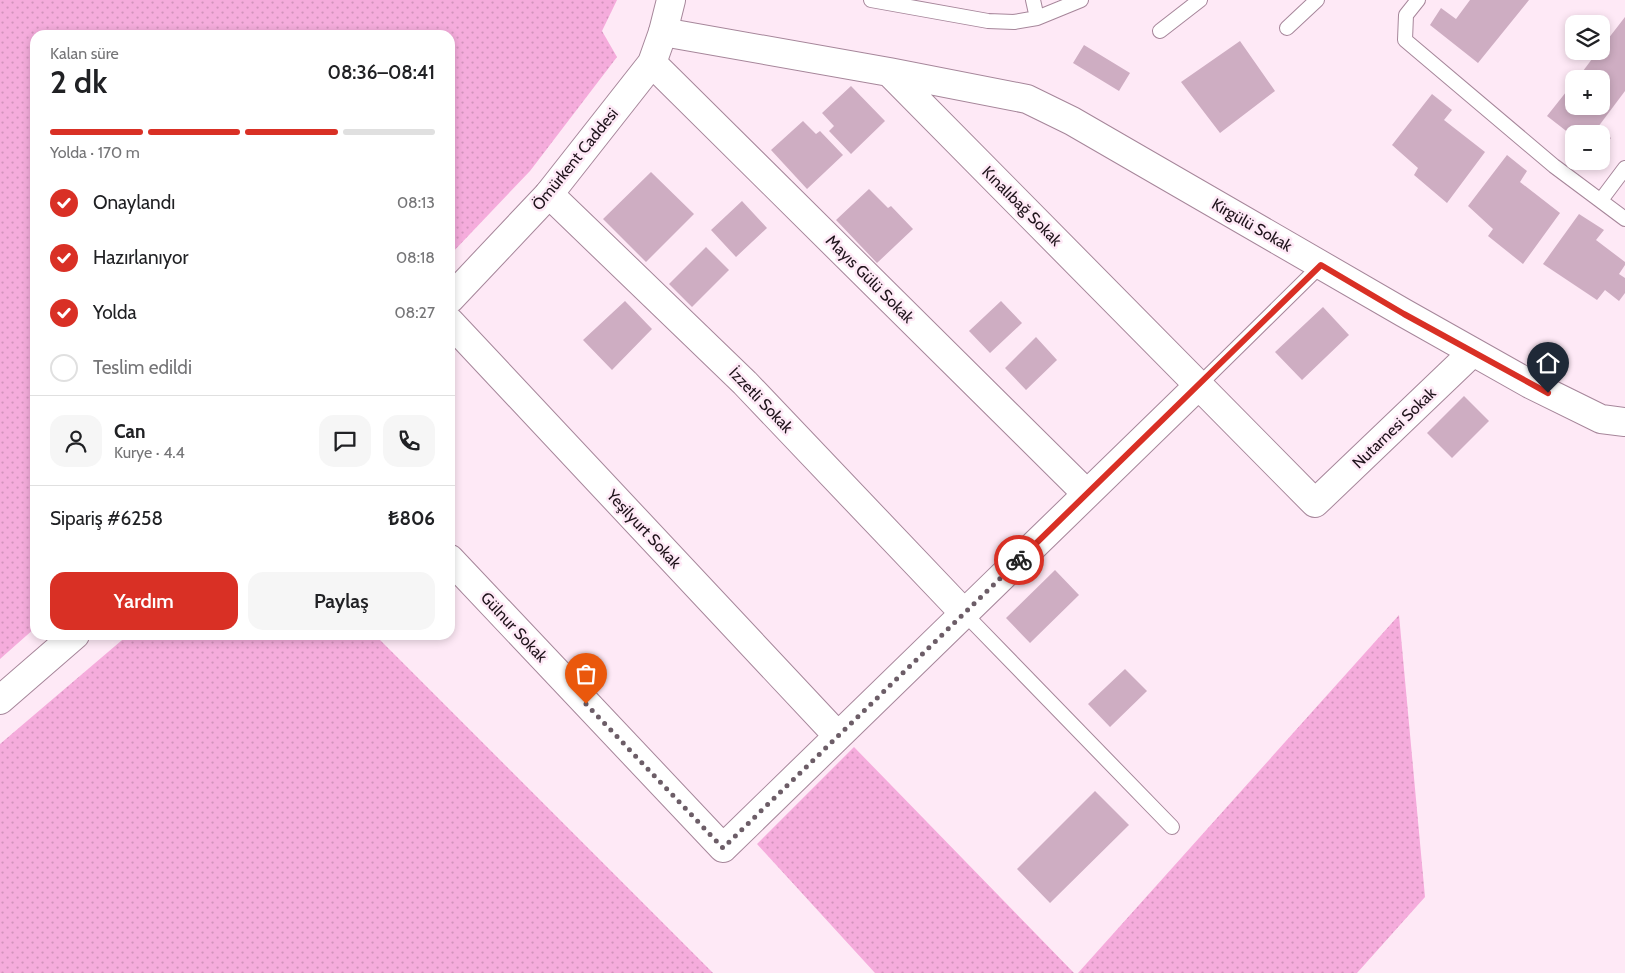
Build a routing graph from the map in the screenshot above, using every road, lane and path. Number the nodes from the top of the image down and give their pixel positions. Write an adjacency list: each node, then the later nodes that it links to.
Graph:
1 (671, 0): 12 (street, Ömürkent Caddesi)
2 (871, 0): 8 (lane)
3 (1033, 0): 9 (lane)
4 (1081, 0): 9 (lane)
5 (1200, 0): 11 (lane)
6 (1317, 0): 10 (lane)
7 (1418, 0): 17 (lane)
8 (889, 2): 9 (lane)
9 (1038, 18)
10 (1287, 28)
11 (1160, 31)
12 (664, 32): 13 (street, Ömürkent Caddesi); 14 (street)
13 (652, 63): 16 (street, Ömürkent Caddesi); 25 (street, Mayıs Gülü Sokak)
14 (889, 72): 19 (street, Kirgülü Sokak); 23 (street, Kınalıbağ Sokak)
15 (1625, 168): 17 (lane)
16 (549, 194): 20 (street, Ömürkent Caddesi); 28 (street, İzzetli Sokak)
17 (1600, 200): 18 (lane)
18 (1625, 219)
19 (1321, 265): 22 (street, Kirgülü Sokak); 23 (lane)
20 (455, 294)
21 (455, 327): 31 (street, Yeşilyurt Sokak)
22 (1474, 352): 24 (street, Kirgülü Sokak); 26 (street, Nutarnesi Sokak)
23 (1199, 386): 25 (street); 26 (street, Kınalıbağ Sokak)
24 (1613, 420)
25 (1087, 494): 28 (street)
26 (1315, 503)
27 (455, 564): 31 (street, Gülnur Sokak)
28 (964, 613): 31 (street); 32 (lane)
29 (69, 640): 30 (street)
30 (0, 700)
31 (838, 736)
32 (1172, 827)

